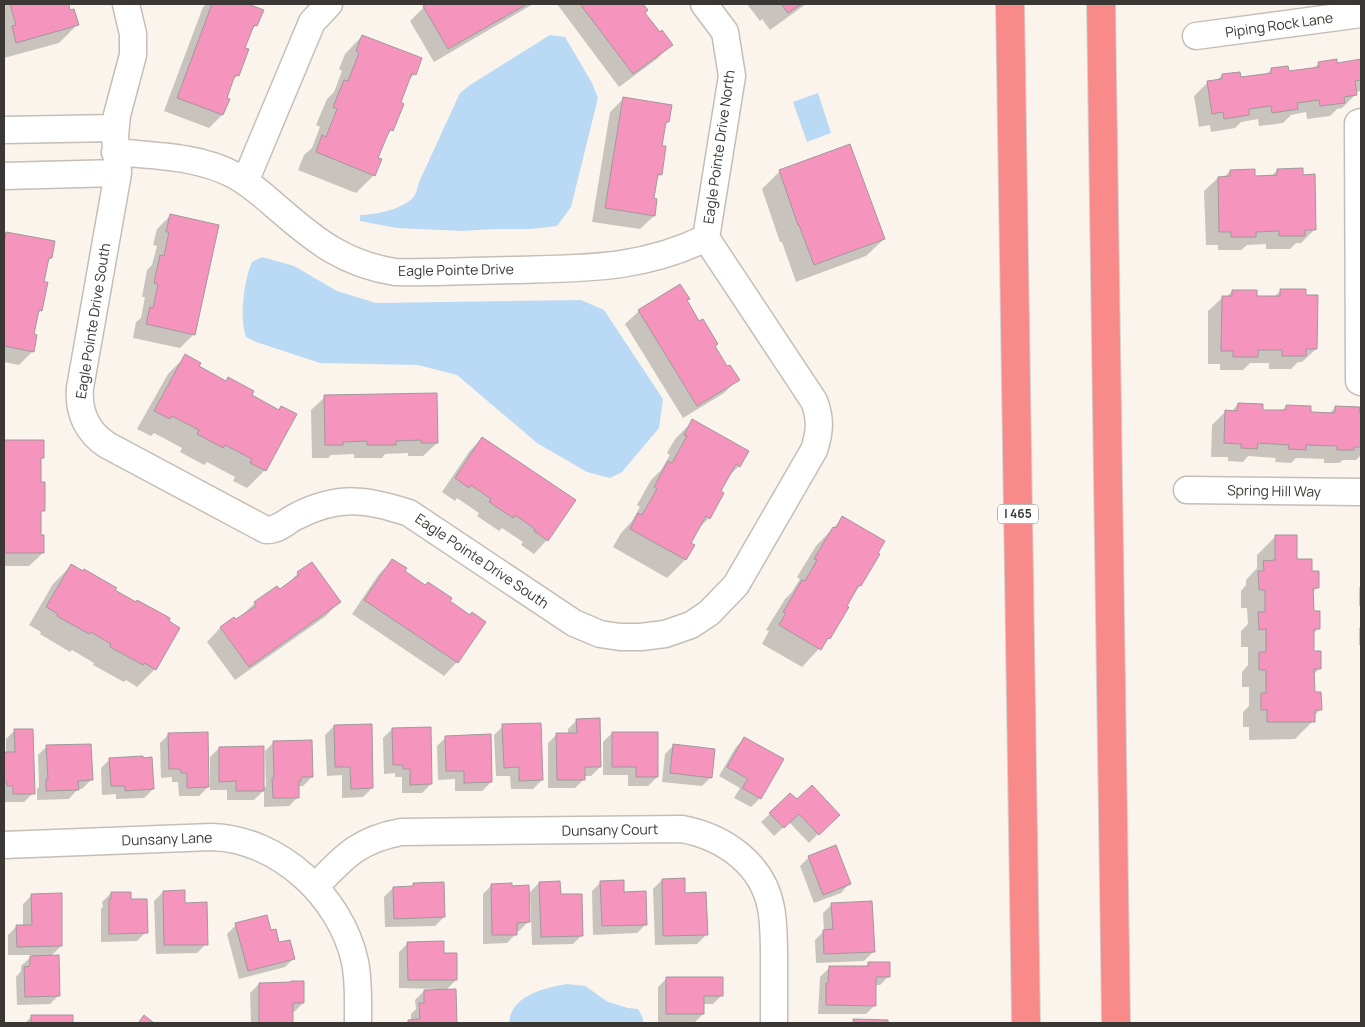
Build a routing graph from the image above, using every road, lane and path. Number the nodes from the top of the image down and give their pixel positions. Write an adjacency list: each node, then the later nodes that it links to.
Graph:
1 (126, 4): 10 (street)
2 (329, 4): 12 (street)
3 (704, 4): 13 (street, Eagle Pointe Drive North)
4 (1010, 4): 21 (highway, I 465)
5 (1101, 4): 22 (highway)
6 (1361, 14): 7 (street, Piping Rock Lane)
7 (1196, 36)
8 (1361, 122): 14 (street)
9 (4, 130): 10 (street, Eagle Pointe Drive)
10 (116, 151): 11 (street, Eagle Pointe Drive); 12 (street, Eagle Pointe Drive); 13 (street, Eagle Pointe Drive South)
11 (4, 176)
12 (245, 182): 13 (street, Eagle Pointe Drive)
13 (706, 238)
14 (1361, 382)
15 (1187, 490): 16 (street, Spring Hill Way)
16 (1361, 492)
17 (4, 845): 18 (street, Dunsany Lane)
18 (315, 888): 19 (street, Dunsany Lane); 20 (street, Dunsany Court)
19 (358, 1023)
20 (774, 1023)
21 (1026, 1023)
22 (1116, 1023)

